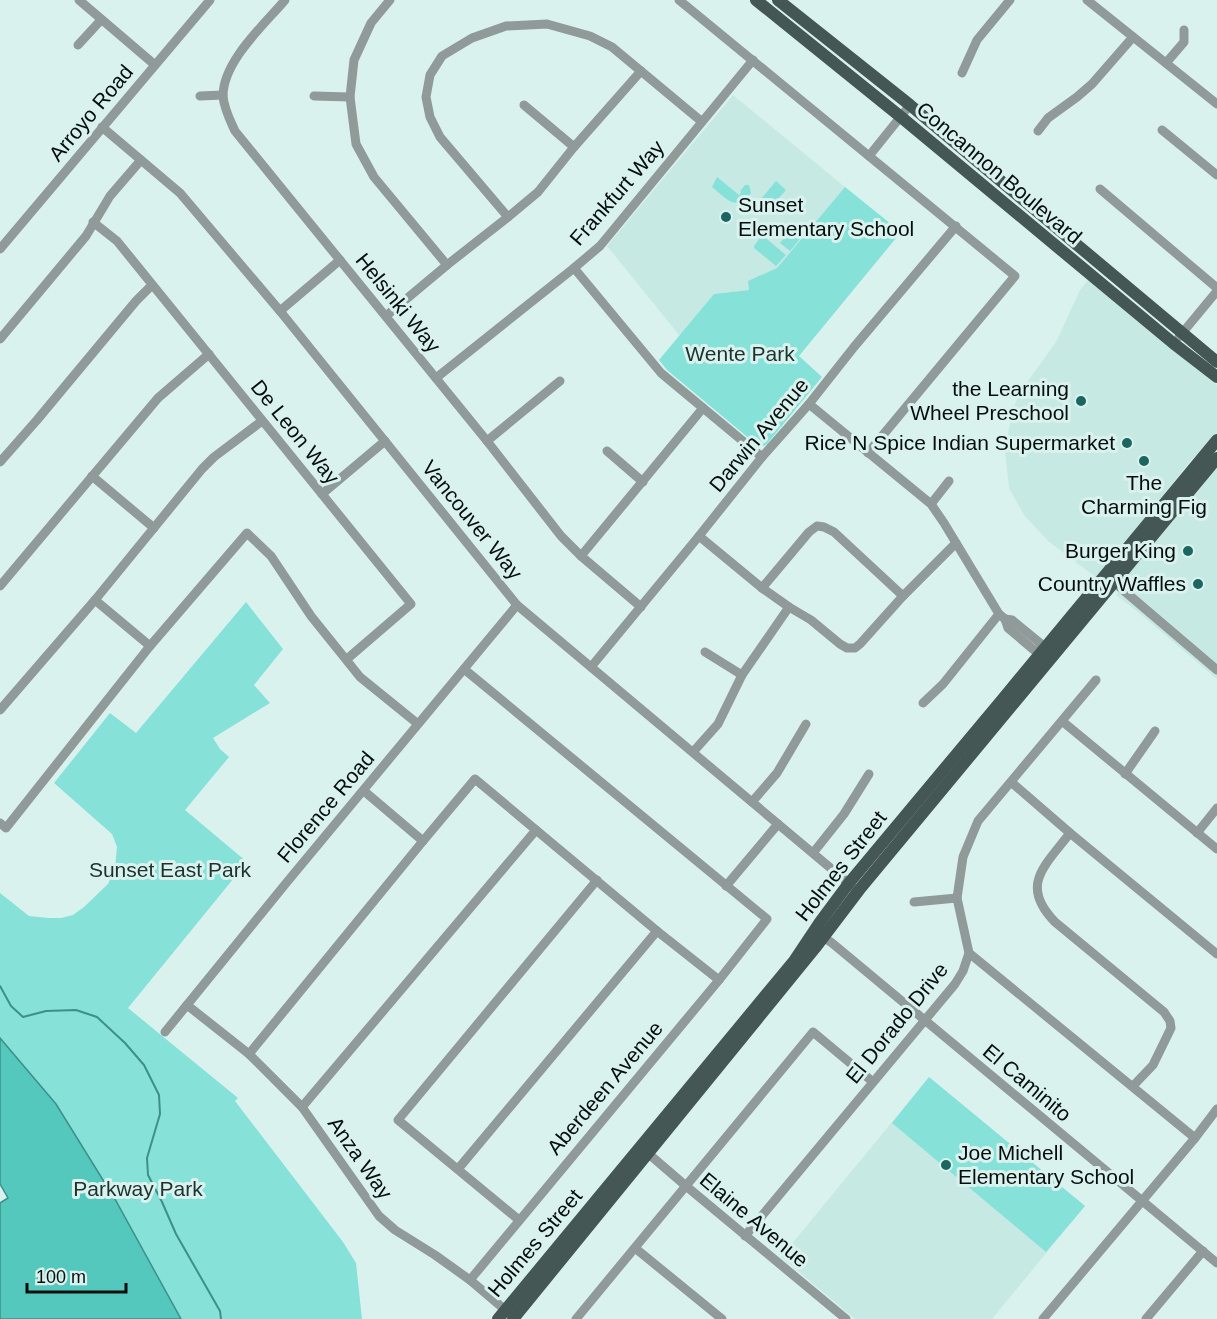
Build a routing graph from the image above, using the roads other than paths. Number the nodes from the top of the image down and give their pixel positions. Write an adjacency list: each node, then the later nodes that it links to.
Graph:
1 (79, 0): 10 (street)
2 (210, 0): 16 (street, Arroyo Road)
3 (285, 0): 19 (street)
4 (390, 0): 22 (street)
5 (679, 0): 14 (street)
6 (756, 0): 26 (main road, Concannon Boulevard)
7 (778, 0): 25 (main road, Concannon Boulevard)
8 (1010, 0): 18 (street)
9 (1087, 0): 12 (street)
10 (101, 20): 13 (street); 16 (street)
11 (1184, 30): 15 (street)
12 (1133, 37): 15 (street); 30 (street)
13 (78, 45)
14 (753, 60): 27 (street, Frankfurt Way); 32 (street)
15 (1166, 63): 23 (street)
16 (155, 65): 28 (street, Arroyo Road)
17 (641, 71): 27 (street); 31 (street); 36 (street)
18 (962, 73)
19 (223, 95): 20 (street); 40 (street, Helsinki Way)
20 (200, 96)
21 (314, 96): 22 (street)
22 (350, 97): 41 (street)
23 (1217, 104)
24 (524, 105): 31 (street)
25 (910, 105): 26 (street); 47 (main road, Concannon Boulevard)
26 (901, 117): 32 (street); 47 (main road, Concannon Boulevard)
27 (701, 122): 42 (street, Frankfurt Way)
28 (102, 127): 33 (street, Vancouver Way); 39 (street, Arroyo Road)
29 (1162, 130): 34 (street)
30 (1038, 131)
31 (574, 147): 36 (street)
32 (869, 156): 38 (street)
33 (141, 159): 37 (street); 45 (street, Vancouver Way)
34 (1217, 175)
35 (1100, 189): 44 (street)
36 (508, 217): 41 (street)
37 (93, 222): 43 (street, De Leon Way); 48 (street)
38 (956, 226): 54 (street, Darwin Avenue); 61 (street)
39 (0, 249)
40 (340, 260): 45 (street); 46 (street, Helsinki Way)
41 (447, 265): 46 (street)
42 (574, 268): 52 (street, Frankfurt Way); 55 (street)
43 (152, 285): 49 (street, De Leon Way); 64 (street)
44 (1216, 294): 47 (street)
45 (280, 311): 58 (street, Vancouver Way)
46 (386, 316): 52 (street, Helsinki Way)
47 (1177, 338): 50 (main road, Concannon Boulevard); 51 (main road, Concannon Boulevard)
48 (0, 339)
49 (209, 354): 56 (street, De Leon Way); 65 (street)
50 (1217, 362)
51 (1217, 377)
52 (436, 378): 59 (street, Helsinki Way)
53 (560, 381): 59 (street)
54 (809, 404): 61 (street); 62 (street, Darwin Avenue)
55 (703, 408): 62 (street); 67 (street)
56 (262, 420): 68 (street, De Leon Way); 70 (street)
57 (1217, 440): 74 (main road, Holmes Street)
58 (385, 441): 68 (street); 79 (street, Vancouver Way)
59 (487, 441): 73 (street, Helsinki Way)
60 (607, 451): 67 (street)
61 (868, 453): 69 (street)
62 (762, 457): 71 (street, Darwin Avenue)
63 (1217, 458): 74 (main road, Holmes Street)
64 (0, 462)
65 (92, 476): 70 (street); 75 (street)
66 (949, 481): 69 (street)
67 (643, 482): 73 (street)
68 (322, 494): 86 (street, De Leon Way)
69 (931, 504): 72 (street)
70 (154, 528): 78 (street)
71 (699, 536): 76 (street); 80 (street, Darwin Avenue)
72 (956, 543): 77 (street); 82 (street)
73 (580, 556): 80 (street, Helsinki Way)
74 (1109, 579): 85 (main road, Holmes Street); 89 (street)
75 (0, 586)
76 (762, 588): 77 (street); 81 (street)
77 (903, 596): 81 (street)
78 (94, 600): 83 (street); 93 (street)
79 (517, 605): 87 (street, Vancouver Way); 88 (street, Florence Road)
80 (641, 607): 87 (street, Darwin Avenue)
81 (789, 607): 90 (street)
82 (1002, 617): 85 (street); 92 (street)
83 (150, 646): 86 (street); 106 (street)
84 (705, 652): 90 (street)
85 (1046, 655): 115 (main road, Holmes Street)
86 (347, 659): 95 (street)
87 (591, 667): 98 (street, Vancouver Way)
88 (464, 669): 95 (street, Florence Road); 114 (street)
89 (1217, 669)
90 (742, 675): 98 (street)
91 (1096, 680): 94 (street, El Dorado Drive)
92 (923, 703)
93 (0, 710)
94 (1062, 721): 100 (street); 101 (street, El Dorado Drive)
95 (418, 724): 102 (street, Florence Road)
96 (806, 724): 103 (street)
97 (1155, 731): 100 (street)
98 (693, 752): 103 (street, Vancouver Way)
99 (869, 774): 112 (street)
100 (1125, 774): 109 (street)
101 (1011, 782): 108 (street); 116 (street, El Dorado Drive)
102 (364, 791): 110 (street); 123 (street, Florence Road)
103 (752, 802): 105 (street, Vancouver Way)
104 (1217, 808): 109 (street)
105 (778, 824): 112 (street, Vancouver Way); 114 (street)
106 (3, 825)
107 (536, 830): 110 (street); 113 (street); 129 (street)
108 (1070, 833): 121 (street); 128 (street)
109 (1197, 833): 111 (street)
110 (423, 841): 126 (street)
111 (1217, 849)
112 (813, 853): 115 (street, Vancouver Way)
113 (597, 880): 118 (street); 133 (street)
114 (726, 886): 122 (street, Aberdeen Avenue)
115 (854, 887): 119 (main road, Holmes Street)
116 (957, 898): 117 (street); 120 (street, El Dorado Drive)
117 (914, 902)
118 (657, 931): 122 (street); 133 (street)
119 (819, 934): 124 (street, El Caminito); 132 (main road, Holmes Street)
120 (969, 953): 124 (street, El Dorado Drive); 128 (street)
121 (1217, 954)
122 (718, 980): 136 (street, Aberdeen Avenue)
123 (187, 1005): 125 (street, Florence Road); 126 (street, Anza Way)
124 (925, 1021): 127 (street, El Dorado Drive); 135 (street, El Caminito)
125 (165, 1032)
126 (249, 1054): 129 (street, Anza Way)
127 (873, 1082): 134 (street); 137 (street, El Dorado Drive)
128 (1132, 1086): 131 (street)
129 (302, 1107): 141 (street, Anza Way)
130 (1217, 1109): 131 (street)
131 (1195, 1138): 135 (street)
132 (645, 1150): 134 (street, Elaine Avenue); 142 (main road, Holmes Street)
133 (459, 1169): 136 (street)
134 (686, 1186): 137 (street, Elaine Avenue); 138 (street)
135 (1141, 1201): 139 (street, El Caminito); 147 (street)
136 (519, 1220): 141 (street, Aberdeen Avenue)
137 (746, 1236): 146 (street, Elaine Avenue)
138 (635, 1248): 144 (street); 145 (street)
139 (1203, 1251): 140 (street, El Caminito); 143 (street)
140 (1217, 1263)
141 (470, 1280): 142 (street, Anza Way)
142 (508, 1316)
143 (1152, 1317)
144 (576, 1319)
145 (722, 1319)
146 (846, 1319)
147 (1043, 1319)

